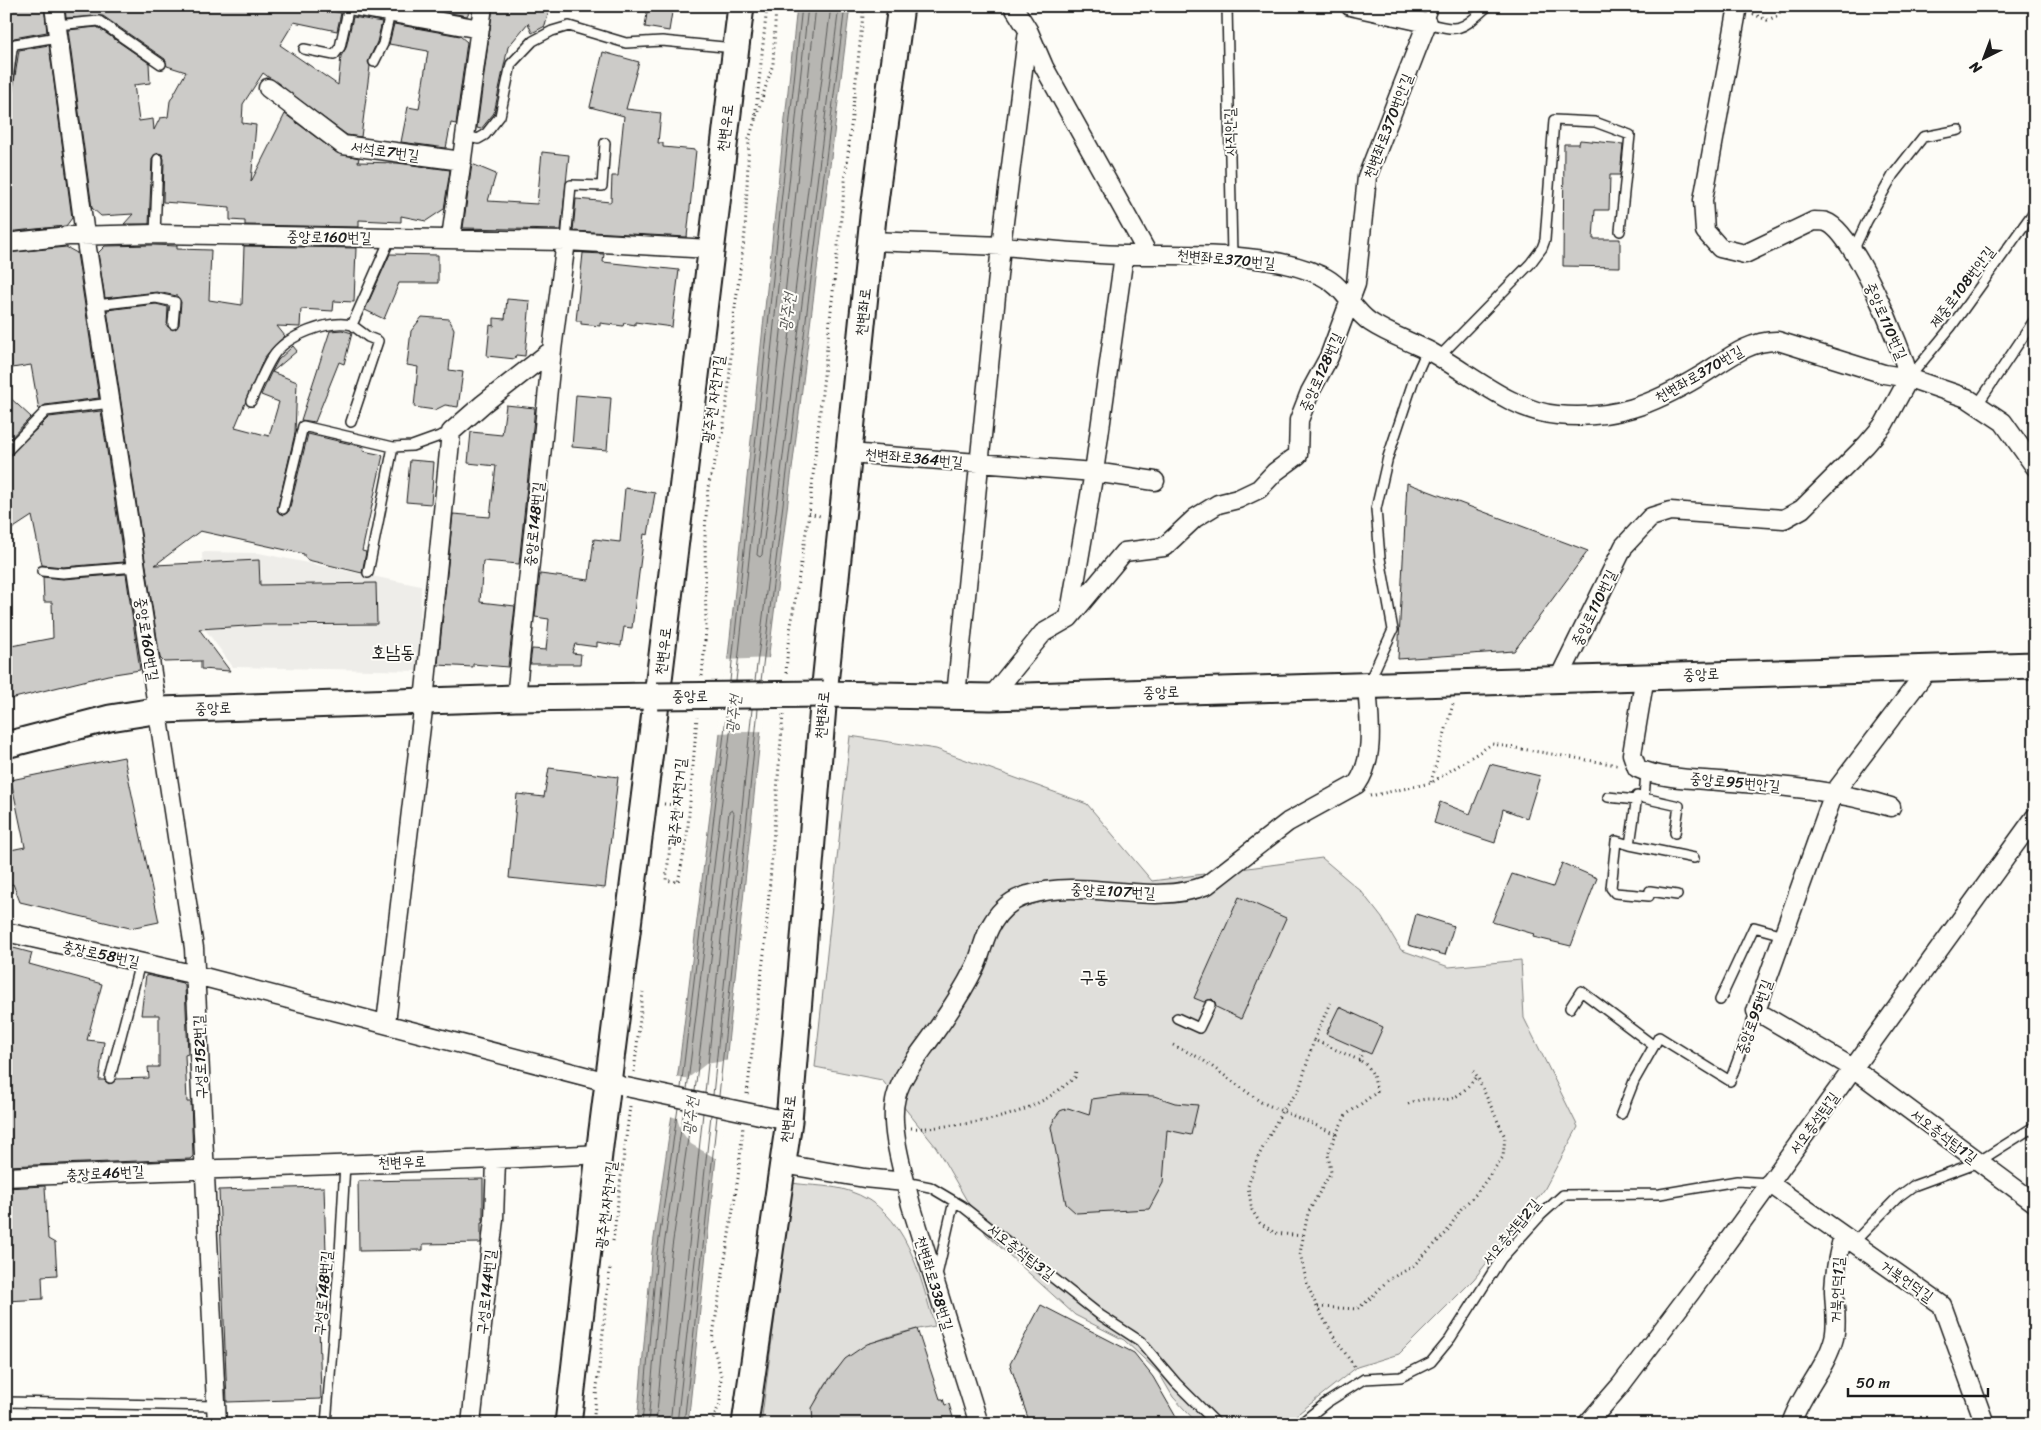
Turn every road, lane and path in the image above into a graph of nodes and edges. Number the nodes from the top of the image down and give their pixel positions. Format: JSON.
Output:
{"nodes":[{"id":1,"x":54,"y":6,"type":"edge"},
{"id":2,"x":349,"y":6,"type":"edge"},
{"id":3,"x":354,"y":6,"type":"edge"},
{"id":4,"x":483,"y":6,"type":"edge"},
{"id":5,"x":740,"y":6,"type":"edge"},
{"id":6,"x":776,"y":6,"type":"edge"},
{"id":7,"x":901,"y":6,"type":"edge"},
{"id":8,"x":1013,"y":6,"type":"edge"},
{"id":9,"x":1228,"y":6,"type":"edge"},
{"id":10,"x":1350,"y":6,"type":"edge"},
{"id":11,"x":1433,"y":6,"type":"edge"},
{"id":12,"x":1488,"y":6,"type":"edge"},
{"id":13,"x":1782,"y":6,"type":"edge"},
{"id":14,"x":766,"y":7,"type":"edge"},
{"id":15,"x":1742,"y":8,"type":"edge"},
{"id":16,"x":390,"y":13,"type":"junction"},
{"id":17,"x":1427,"y":23,"type":"junction"},
{"id":18,"x":480,"y":28,"type":"junction"},
{"id":19,"x":1028,"y":30,"type":"junction"},
{"id":20,"x":57,"y":31,"type":"junction"},
{"id":21,"x":735,"y":48,"type":"junction"},
{"id":22,"x":304,"y":49,"type":"dead end"},
{"id":23,"x":374,"y":62,"type":"dead end"},
{"id":24,"x":161,"y":64,"type":"dead end"},
{"id":25,"x":268,"y":88,"type":"dead end"},
{"id":26,"x":6,"y":95,"type":"edge"},
{"id":27,"x":754,"y":125,"type":"junction"},
{"id":28,"x":1959,"y":130,"type":"dead end"},
{"id":29,"x":465,"y":136,"type":"junction"},
{"id":30,"x":605,"y":143,"type":"dead end"},
{"id":31,"x":158,"y":160,"type":"dead end"},
{"id":32,"x":462,"y":161,"type":"junction"},
{"id":33,"x":2035,"y":210,"type":"edge"},
{"id":34,"x":1620,"y":231,"type":"dead end"},
{"id":35,"x":155,"y":234,"type":"junction"},
{"id":36,"x":85,"y":235,"type":"junction"},
{"id":37,"x":390,"y":238,"type":"junction"},
{"id":38,"x":451,"y":238,"type":"junction"},
{"id":39,"x":566,"y":241,"type":"junction"},
{"id":40,"x":870,"y":241,"type":"junction"},
{"id":41,"x":6,"y":243,"type":"edge"},
{"id":42,"x":1002,"y":246,"type":"junction"},
{"id":43,"x":710,"y":249,"type":"junction"},
{"id":44,"x":1853,"y":251,"type":"junction"},
{"id":45,"x":1148,"y":254,"type":"junction"},
{"id":46,"x":1124,"y":255,"type":"junction"},
{"id":47,"x":1232,"y":257,"type":"junction"},
{"id":48,"x":1351,"y":300,"type":"junction"},
{"id":49,"x":96,"y":305,"type":"junction"},
{"id":50,"x":2035,"y":319,"type":"edge"},
{"id":51,"x":173,"y":324,"type":"dead end"},
{"id":52,"x":352,"y":325,"type":"junction"},
{"id":53,"x":552,"y":350,"type":"junction"},
{"id":54,"x":1433,"y":354,"type":"junction"},
{"id":55,"x":1909,"y":378,"type":"junction"},
{"id":56,"x":251,"y":401,"type":"dead end"},
{"id":57,"x":111,"y":403,"type":"junction"},
{"id":58,"x":1978,"y":404,"type":"junction"},
{"id":59,"x":351,"y":422,"type":"dead end"},
{"id":60,"x":451,"y":432,"type":"junction"},
{"id":61,"x":394,"y":447,"type":"junction"},
{"id":62,"x":6,"y":452,"type":"edge"},
{"id":63,"x":849,"y":453,"type":"junction"},
{"id":64,"x":980,"y":464,"type":"junction"},
{"id":65,"x":2035,"y":467,"type":"edge"},
{"id":66,"x":1094,"y":472,"type":"junction"},
{"id":67,"x":1155,"y":481,"type":"dead end"},
{"id":68,"x":283,"y":509,"type":"dead end"},
{"id":69,"x":809,"y":513,"type":"dead end"},
{"id":70,"x":820,"y":514,"type":"dead end"},
{"id":71,"x":136,"y":567,"type":"junction"},
{"id":72,"x":42,"y":571,"type":"dead end"},
{"id":73,"x":368,"y":573,"type":"dead end"},
{"id":74,"x":1069,"y":618,"type":"junction"},
{"id":75,"x":2035,"y":664,"type":"edge"},
{"id":76,"x":1929,"y":668,"type":"junction"},
{"id":77,"x":1645,"y":676,"type":"junction"},
{"id":78,"x":1559,"y":678,"type":"junction"},
{"id":79,"x":1453,"y":682,"type":"junction"},
{"id":80,"x":701,"y":685,"type":"dead end"},
{"id":81,"x":1367,"y":686,"type":"junction"},
{"id":82,"x":824,"y":694,"type":"junction"},
{"id":83,"x":657,"y":696,"type":"junction"},
{"id":84,"x":956,"y":696,"type":"junction"},
{"id":85,"x":991,"y":697,"type":"junction"},
{"id":86,"x":516,"y":698,"type":"junction"},
{"id":87,"x":424,"y":701,"type":"junction"},
{"id":88,"x":158,"y":710,"type":"junction"},
{"id":89,"x":698,"y":712,"type":"dead end"},
{"id":90,"x":6,"y":745,"type":"edge"},
{"id":91,"x":1641,"y":770,"type":"junction"},
{"id":92,"x":1431,"y":783,"type":"junction"},
{"id":93,"x":1349,"y":790,"type":"junction"},
{"id":94,"x":1834,"y":793,"type":"junction"},
{"id":95,"x":1608,"y":797,"type":"dead end"},
{"id":96,"x":1640,"y":799,"type":"junction"},
{"id":97,"x":1891,"y":807,"type":"dead end"},
{"id":98,"x":663,"y":813,"type":"dead end"},
{"id":99,"x":2035,"y":817,"type":"edge"},
{"id":100,"x":1675,"y":833,"type":"dead end"},
{"id":101,"x":1630,"y":845,"type":"junction"},
{"id":102,"x":1694,"y":858,"type":"dead end"},
{"id":103,"x":1677,"y":895,"type":"dead end"},
{"id":104,"x":6,"y":932,"type":"edge"},
{"id":105,"x":1783,"y":935,"type":"junction"},
{"id":106,"x":140,"y":963,"type":"junction"},
{"id":107,"x":196,"y":975,"type":"junction"},
{"id":108,"x":644,"y":989,"type":"dead end"},
{"id":109,"x":1720,"y":1000,"type":"dead end"},
{"id":110,"x":1330,"y":1003,"type":"dead end"},
{"id":111,"x":1210,"y":1005,"type":"dead end"},
{"id":112,"x":1570,"y":1008,"type":"dead end"},
{"id":113,"x":1756,"y":1011,"type":"junction"},
{"id":114,"x":1177,"y":1018,"type":"dead end"},
{"id":115,"x":386,"y":1024,"type":"junction"},
{"id":116,"x":1314,"y":1040,"type":"junction"},
{"id":117,"x":1173,"y":1045,"type":"dead end"},
{"id":118,"x":1654,"y":1046,"type":"junction"},
{"id":119,"x":1363,"y":1051,"type":"dead end"},
{"id":120,"x":1359,"y":1060,"type":"junction"},
{"id":121,"x":1853,"y":1068,"type":"junction"},
{"id":122,"x":1471,"y":1069,"type":"dead end"},
{"id":123,"x":1076,"y":1070,"type":"dead end"},
{"id":124,"x":1477,"y":1076,"type":"junction"},
{"id":125,"x":110,"y":1078,"type":"dead end"},
{"id":126,"x":625,"y":1086,"type":"junction"},
{"id":127,"x":1408,"y":1104,"type":"dead end"},
{"id":128,"x":1282,"y":1111,"type":"junction"},
{"id":129,"x":1621,"y":1114,"type":"dead end"},
{"id":130,"x":789,"y":1121,"type":"junction"},
{"id":131,"x":2035,"y":1126,"type":"edge"},
{"id":132,"x":896,"y":1133,"type":"junction"},
{"id":133,"x":1336,"y":1134,"type":"junction"},
{"id":134,"x":599,"y":1154,"type":"junction"},
{"id":135,"x":496,"y":1160,"type":"junction"},
{"id":136,"x":1978,"y":1162,"type":"junction"},
{"id":137,"x":345,"y":1164,"type":"junction"},
{"id":138,"x":783,"y":1164,"type":"junction"},
{"id":139,"x":204,"y":1168,"type":"junction"},
{"id":140,"x":6,"y":1177,"type":"edge"},
{"id":141,"x":905,"y":1182,"type":"junction"},
{"id":142,"x":1769,"y":1183,"type":"junction"},
{"id":143,"x":954,"y":1201,"type":"junction"},
{"id":144,"x":2035,"y":1204,"type":"edge"},
{"id":145,"x":1302,"y":1236,"type":"junction"},
{"id":146,"x":1848,"y":1240,"type":"junction"},
{"id":147,"x":612,"y":1246,"type":"dead end"},
{"id":148,"x":610,"y":1264,"type":"dead end"},
{"id":149,"x":935,"y":1286,"type":"junction"},
{"id":150,"x":1317,"y":1307,"type":"junction"},
{"id":151,"x":1364,"y":1379,"type":"junction"},
{"id":152,"x":6,"y":1402,"type":"edge"},
{"id":153,"x":216,"y":1406,"type":"junction"},
{"id":154,"x":217,"y":1424,"type":"edge"},
{"id":155,"x":326,"y":1424,"type":"edge"},
{"id":156,"x":471,"y":1424,"type":"edge"},
{"id":157,"x":568,"y":1424,"type":"edge"},
{"id":158,"x":593,"y":1424,"type":"edge"},
{"id":159,"x":745,"y":1424,"type":"edge"},
{"id":160,"x":978,"y":1424,"type":"edge"},
{"id":161,"x":1217,"y":1424,"type":"edge"},
{"id":162,"x":1300,"y":1424,"type":"edge"},
{"id":163,"x":1587,"y":1424,"type":"edge"},
{"id":164,"x":1791,"y":1424,"type":"edge"},
{"id":165,"x":1985,"y":1424,"type":"edge"}],
"edges":[{"from":1,"to":20,"type":"street","name":"중앙로160번길"},
{"from":2,"to":22,"type":"lane"},
{"from":3,"to":16,"type":"street"},
{"from":4,"to":18,"type":"street"},
{"from":5,"to":21,"type":"street","name":"천변우로"},
{"from":6,"to":27,"type":"path","name":"광주천 자전거길"},
{"from":7,"to":40,"type":"street","name":"천변좌로"},
{"from":8,"to":19,"type":"street"},
{"from":9,"to":47,"type":"lane","name":"사직안길"},
{"from":10,"to":17,"type":"street"},
{"from":11,"to":17,"type":"lane"},
{"from":12,"to":17,"type":"lane"},
{"from":13,"to":15,"type":"path"},
{"from":14,"to":27,"type":"path","name":"광주천 자전거길"},
{"from":15,"to":44,"type":"street","name":"중앙로110번길"},
{"from":16,"to":18,"type":"street"},
{"from":16,"to":23,"type":"lane"},
{"from":17,"to":48,"type":"street","name":"천변좌로370번안길"},
{"from":18,"to":29,"type":"street"},
{"from":19,"to":42,"type":"street"},
{"from":19,"to":45,"type":"street"},
{"from":20,"to":24,"type":"lane"},
{"from":20,"to":26,"type":"lane"},
{"from":20,"to":36,"type":"street","name":"중앙로160번길"},
{"from":21,"to":29,"type":"lane"},
{"from":21,"to":43,"type":"street","name":"천변우로"},
{"from":25,"to":32,"type":"street","name":"서석로7번길"},
{"from":27,"to":80,"type":"path","name":"광주천 자전거길"},
{"from":28,"to":44,"type":"lane"},
{"from":29,"to":32,"type":"street"},
{"from":30,"to":39,"type":"lane"},
{"from":31,"to":35,"type":"lane"},
{"from":32,"to":38,"type":"street"},
{"from":33,"to":55,"type":"lane","name":"제중로108번안길"},
{"from":34,"to":54,"type":"lane"},
{"from":35,"to":36,"type":"street","name":"중앙로160번길"},
{"from":35,"to":37,"type":"street","name":"중앙로160번길"},
{"from":36,"to":41,"type":"street","name":"중앙로160번길"},
{"from":36,"to":49,"type":"street","name":"중앙로160번길"},
{"from":37,"to":38,"type":"street"},
{"from":37,"to":52,"type":"lane","name":"중앙로160번길"},
{"from":38,"to":39,"type":"street"},
{"from":39,"to":43,"type":"street"},
{"from":39,"to":53,"type":"street","name":"중앙로148번길"},
{"from":40,"to":42,"type":"street","name":"천변좌로370번길"},
{"from":40,"to":63,"type":"street","name":"천변좌로"},
{"from":42,"to":46,"type":"street","name":"천변좌로370번길"},
{"from":42,"to":64,"type":"street","name":"천변좌로364번길"},
{"from":43,"to":83,"type":"street","name":"천변우로"},
{"from":44,"to":55,"type":"street","name":"중앙로110번길"},
{"from":45,"to":46,"type":"street","name":"천변좌로370번길"},
{"from":45,"to":47,"type":"street","name":"천변좌로370번길"},
{"from":46,"to":66,"type":"street"},
{"from":47,"to":48,"type":"street","name":"천변좌로370번길"},
{"from":48,"to":54,"type":"street","name":"천변좌로370번길"},
{"from":48,"to":74,"type":"street","name":"중앙로128번길"},
{"from":49,"to":51,"type":"lane"},
{"from":49,"to":57,"type":"street","name":"중앙로160번길"},
{"from":50,"to":58,"type":"lane"},
{"from":52,"to":56,"type":"lane"},
{"from":52,"to":59,"type":"lane"},
{"from":53,"to":60,"type":"street"},
{"from":53,"to":86,"type":"street","name":"중앙로148번길"},
{"from":54,"to":55,"type":"street","name":"천변좌로370번길"},
{"from":54,"to":81,"type":"lane"},
{"from":55,"to":58,"type":"street","name":"천변좌로370번길"},
{"from":55,"to":78,"type":"street","name":"중앙로110번길"},
{"from":57,"to":62,"type":"lane"},
{"from":57,"to":71,"type":"street","name":"중앙로160번길"},
{"from":58,"to":65,"type":"street","name":"천변좌로370번길"},
{"from":60,"to":61,"type":"lane"},
{"from":60,"to":87,"type":"street"},
{"from":61,"to":68,"type":"lane"},
{"from":61,"to":73,"type":"lane"},
{"from":63,"to":64,"type":"street","name":"천변좌로364번길"},
{"from":63,"to":82,"type":"street","name":"천변좌로"},
{"from":64,"to":66,"type":"street","name":"천변좌로364번길"},
{"from":64,"to":84,"type":"street","name":"천변좌로364번길"},
{"from":66,"to":67,"type":"street","name":"천변좌로364번길"},
{"from":66,"to":74,"type":"street"},
{"from":69,"to":70,"type":"path"},
{"from":71,"to":72,"type":"lane"},
{"from":71,"to":88,"type":"street","name":"중앙로160번길"},
{"from":74,"to":85,"type":"street","name":"중앙로128번길"},
{"from":75,"to":76,"type":"street","name":"중앙로"},
{"from":76,"to":77,"type":"street","name":"중앙로"},
{"from":76,"to":94,"type":"street","name":"중앙로95번길"},
{"from":77,"to":78,"type":"street","name":"중앙로"},
{"from":77,"to":91,"type":"street"},
{"from":78,"to":79,"type":"street","name":"중앙로"},
{"from":79,"to":81,"type":"street","name":"중앙로"},
{"from":79,"to":92,"type":"path"},
{"from":81,"to":85,"type":"street","name":"중앙로"},
{"from":81,"to":93,"type":"street","name":"중앙로107번길"},
{"from":82,"to":83,"type":"street","name":"중앙로","bridge":true},
{"from":82,"to":84,"type":"street","name":"중앙로"},
{"from":82,"to":130,"type":"street","name":"천변좌로"},
{"from":83,"to":86,"type":"street","name":"중앙로"},
{"from":83,"to":126,"type":"street","name":"천변우로"},
{"from":84,"to":85,"type":"street","name":"중앙로"},
{"from":86,"to":87,"type":"street","name":"중앙로"},
{"from":87,"to":88,"type":"street","name":"중앙로"},
{"from":87,"to":115,"type":"street"},
{"from":88,"to":90,"type":"street","name":"중앙로"},
{"from":88,"to":107,"type":"street","name":"구성로152번길"},
{"from":89,"to":98,"type":"path","name":"광주천 자전거길"},
{"from":91,"to":92,"type":"path"},
{"from":91,"to":94,"type":"street","name":"중앙로95번안길"},
{"from":91,"to":96,"type":"lane"},
{"from":92,"to":93,"type":"path"},
{"from":93,"to":132,"type":"street","name":"중앙로107번길"},
{"from":94,"to":97,"type":"street"},
{"from":94,"to":105,"type":"street","name":"중앙로95번길"},
{"from":95,"to":96,"type":"lane"},
{"from":96,"to":100,"type":"lane"},
{"from":96,"to":101,"type":"lane"},
{"from":99,"to":121,"type":"street","name":"서오층석탑길"},
{"from":101,"to":102,"type":"lane"},
{"from":101,"to":103,"type":"lane"},
{"from":104,"to":106,"type":"street","name":"충장로58번길"},
{"from":105,"to":109,"type":"lane"},
{"from":105,"to":113,"type":"street","name":"중앙로95번길"},
{"from":106,"to":107,"type":"street","name":"충장로58번길"},
{"from":106,"to":125,"type":"lane"},
{"from":107,"to":115,"type":"street"},
{"from":107,"to":139,"type":"street","name":"구성로152번길"},
{"from":108,"to":126,"type":"path","name":"광주천 자전거길"},
{"from":110,"to":116,"type":"path"},
{"from":111,"to":114,"type":"lane"},
{"from":112,"to":118,"type":"lane"},
{"from":113,"to":118,"type":"lane","name":"중앙로95번길"},
{"from":113,"to":121,"type":"street","name":"서오층석탑1길"},
{"from":115,"to":126,"type":"street"},
{"from":116,"to":120,"type":"path"},
{"from":116,"to":128,"type":"path"},
{"from":117,"to":128,"type":"path"},
{"from":118,"to":129,"type":"lane"},
{"from":119,"to":120,"type":"path"},
{"from":120,"to":133,"type":"path"},
{"from":121,"to":136,"type":"street","name":"서오층석탑1길"},
{"from":121,"to":142,"type":"street","name":"서오층석탑길"},
{"from":122,"to":124,"type":"path"},
{"from":123,"to":132,"type":"path"},
{"from":124,"to":127,"type":"path"},
{"from":124,"to":150,"type":"path"},
{"from":126,"to":130,"type":"street","bridge":true},
{"from":126,"to":134,"type":"street","name":"천변우로"},
{"from":126,"to":147,"type":"path","name":"광주천 자전거길"},
{"from":128,"to":133,"type":"path"},
{"from":128,"to":145,"type":"path"},
{"from":130,"to":138,"type":"street","name":"천변좌로"},
{"from":131,"to":136,"type":"lane"},
{"from":132,"to":141,"type":"street","name":"천변좌로338번길"},
{"from":133,"to":145,"type":"path"},
{"from":134,"to":135,"type":"street","name":"천변우로"},
{"from":134,"to":157,"type":"street","name":"천변우로"},
{"from":135,"to":137,"type":"street","name":"천변우로"},
{"from":135,"to":156,"type":"street","name":"구성로144번길"},
{"from":136,"to":144,"type":"street","name":"서오층석탑1길"},
{"from":136,"to":146,"type":"lane"},
{"from":137,"to":139,"type":"street","name":"천변우로"},
{"from":137,"to":155,"type":"lane","name":"구성로148번길"},
{"from":138,"to":141,"type":"street","name":"서오층석탑3길"},
{"from":138,"to":159,"type":"street","name":"천변좌로"},
{"from":139,"to":140,"type":"street","name":"충장로46번길"},
{"from":139,"to":153,"type":"street","name":"구성로152번길"},
{"from":141,"to":143,"type":"lane","name":"서오층석탑3길"},
{"from":141,"to":149,"type":"street","name":"천변좌로338번길"},
{"from":142,"to":146,"type":"street","name":"거북언덕길"},
{"from":142,"to":151,"type":"lane","name":"서오층석탑2길"},
{"from":142,"to":163,"type":"street","name":"서오층석탑길"},
{"from":143,"to":149,"type":"lane"},
{"from":143,"to":161,"type":"lane","name":"서오층석탑3길"},
{"from":145,"to":150,"type":"path"},
{"from":146,"to":164,"type":"street","name":"거북언덕1길"},
{"from":146,"to":165,"type":"street","name":"거북언덕길"},
{"from":148,"to":158,"type":"path","name":"광주천 자전거길"},
{"from":149,"to":160,"type":"street","name":"천변좌로338번길"},
{"from":150,"to":151,"type":"path"},
{"from":151,"to":162,"type":"lane","name":"서오층석탑2길"},
{"from":152,"to":153,"type":"lane"},
{"from":153,"to":154,"type":"street","name":"구성로152번길"}]}
